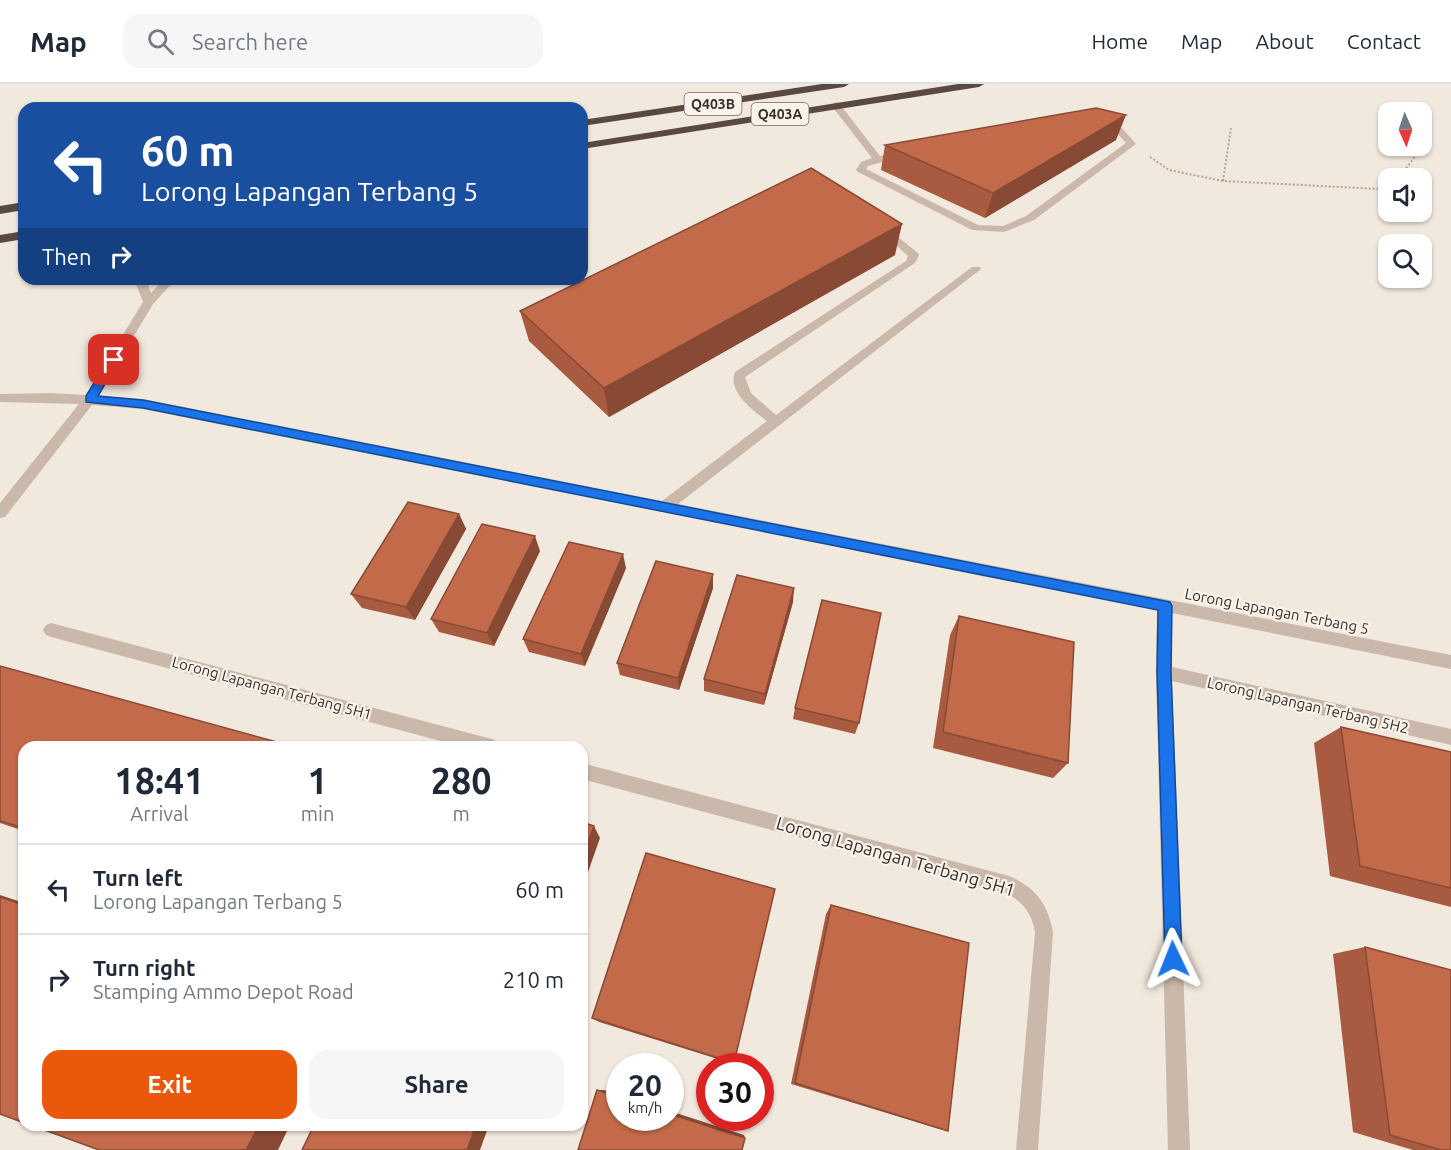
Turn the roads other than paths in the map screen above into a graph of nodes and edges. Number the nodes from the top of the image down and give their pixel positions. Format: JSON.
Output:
{"nodes":[{"id":1,"x":844,"y":84,"type":"edge"},
{"id":2,"x":979,"y":84,"type":"edge"},
{"id":3,"x":836,"y":105,"type":"junction"},
{"id":4,"x":588,"y":122,"type":"edge"},
{"id":5,"x":1086,"y":124,"type":"edge"},
{"id":6,"x":588,"y":145,"type":"edge"},
{"id":7,"x":913,"y":153,"type":"edge"},
{"id":8,"x":879,"y":159,"type":"junction"},
{"id":9,"x":18,"y":208,"type":"edge"},
{"id":10,"x":0,"y":210,"type":"edge"},
{"id":11,"x":870,"y":218,"type":"edge"},
{"id":12,"x":18,"y":236,"type":"edge"},
{"id":13,"x":0,"y":239,"type":"edge"},
{"id":14,"x":976,"y":269,"type":"dead end"},
{"id":15,"x":142,"y":285,"type":"edge"},
{"id":16,"x":165,"y":285,"type":"edge"},
{"id":17,"x":149,"y":302,"type":"junction"},
{"id":18,"x":0,"y":398,"type":"edge"},
{"id":19,"x":90,"y":399,"type":"junction"},
{"id":20,"x":777,"y":422,"type":"junction"},
{"id":21,"x":664,"y":507,"type":"junction"},
{"id":22,"x":0,"y":513,"type":"edge"},
{"id":23,"x":1165,"y":606,"type":"junction"},
{"id":24,"x":51,"y":630,"type":"dead end"},
{"id":25,"x":1451,"y":662,"type":"edge"},
{"id":26,"x":1164,"y":672,"type":"junction"},
{"id":27,"x":1451,"y":737,"type":"edge"},
{"id":28,"x":469,"y":741,"type":"edge"},
{"id":29,"x":588,"y":773,"type":"edge"},
{"id":30,"x":1027,"y":1150,"type":"edge"},
{"id":31,"x":1179,"y":1150,"type":"edge"}],
"edges":[{"from":1,"to":4,"type":"highway","number":"Q403B"},
{"from":2,"to":3,"type":"highway","number":"Q403A"},
{"from":3,"to":6,"type":"highway","number":"Q403A"},
{"from":3,"to":8,"type":"street"},
{"from":5,"to":8,"type":"street"},
{"from":7,"to":8,"type":"street"},
{"from":9,"to":10,"type":"highway"},
{"from":11,"to":20,"type":"street"},
{"from":12,"to":13,"type":"highway"},
{"from":14,"to":20,"type":"street"},
{"from":15,"to":17,"type":"street"},
{"from":16,"to":17,"type":"street"},
{"from":17,"to":19,"type":"street"},
{"from":18,"to":19,"type":"street","name":"Lorong Lapangan Terbang 5"},
{"from":19,"to":21,"type":"street","name":"Lorong Lapangan Terbang 5"},
{"from":19,"to":22,"type":"street"},
{"from":20,"to":21,"type":"street"},
{"from":21,"to":23,"type":"street","name":"Lorong Lapangan Terbang 5"},
{"from":23,"to":25,"type":"street","name":"Lorong Lapangan Terbang 5"},
{"from":23,"to":26,"type":"street"},
{"from":24,"to":28,"type":"street","name":"Lorong Lapangan Terbang 5H1"},
{"from":26,"to":27,"type":"street","name":"Lorong Lapangan Terbang 5H2"},
{"from":26,"to":31,"type":"street"},
{"from":29,"to":30,"type":"street","name":"Lorong Lapangan Terbang 5H1"}]}
